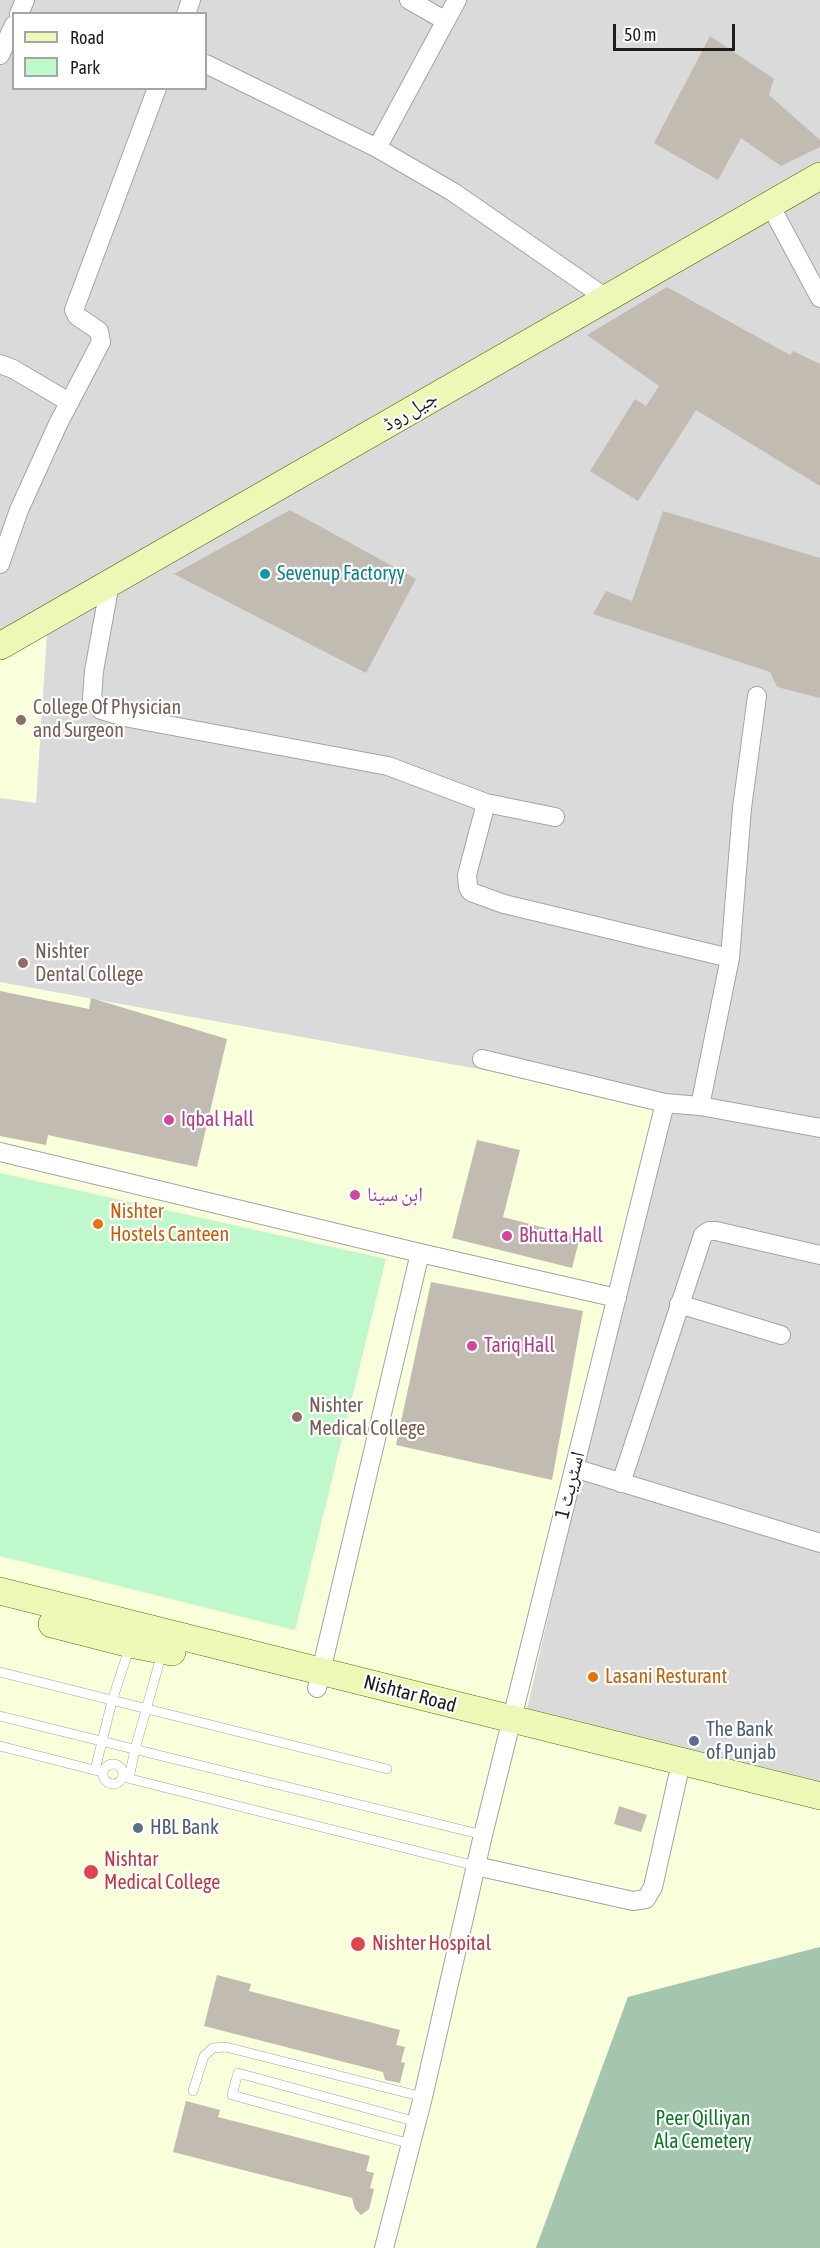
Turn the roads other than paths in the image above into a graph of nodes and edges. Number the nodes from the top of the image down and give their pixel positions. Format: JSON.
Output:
{"nodes":[{"id":1,"x":410,"y":0,"type":"edge"},
{"id":2,"x":457,"y":0,"type":"edge"},
{"id":3,"x":446,"y":21,"type":"junction"},
{"id":4,"x":12,"y":29,"type":"edge"},
{"id":5,"x":0,"y":55,"type":"edge"},
{"id":6,"x":207,"y":64,"type":"edge"},
{"id":7,"x":156,"y":90,"type":"edge"},
{"id":8,"x":377,"y":148,"type":"junction"},
{"id":9,"x":820,"y":176,"type":"edge"},
{"id":10,"x":770,"y":205,"type":"junction"},
{"id":11,"x":606,"y":298,"type":"junction"},
{"id":12,"x":820,"y":298,"type":"edge"},
{"id":13,"x":0,"y":364,"type":"edge"},
{"id":14,"x":69,"y":402,"type":"junction"},
{"id":15,"x":0,"y":564,"type":"edge"},
{"id":16,"x":110,"y":583,"type":"junction"},
{"id":17,"x":0,"y":646,"type":"edge"},
{"id":18,"x":757,"y":696,"type":"dead end"},
{"id":19,"x":486,"y":803,"type":"junction"},
{"id":20,"x":555,"y":817,"type":"dead end"},
{"id":21,"x":730,"y":958,"type":"junction"},
{"id":22,"x":482,"y":1059,"type":"dead end"},
{"id":23,"x":665,"y":1103,"type":"junction"},
{"id":24,"x":700,"y":1106,"type":"junction"},
{"id":25,"x":820,"y":1128,"type":"edge"},
{"id":26,"x":0,"y":1152,"type":"edge"},
{"id":27,"x":420,"y":1253,"type":"junction"},
{"id":28,"x":820,"y":1255,"type":"edge"},
{"id":29,"x":617,"y":1298,"type":"junction"},
{"id":30,"x":679,"y":1304,"type":"junction"},
{"id":31,"x":782,"y":1335,"type":"dead end"},
{"id":32,"x":574,"y":1468,"type":"junction"},
{"id":33,"x":621,"y":1483,"type":"junction"},
{"id":34,"x":820,"y":1543,"type":"edge"},
{"id":35,"x":0,"y":1591,"type":"edge"},
{"id":36,"x":0,"y":1610,"type":"edge"},
{"id":37,"x":131,"y":1634,"type":"junction"},
{"id":38,"x":163,"y":1650,"type":"junction"},
{"id":39,"x":0,"y":1672,"type":"edge"},
{"id":40,"x":319,"y":1679,"type":"junction"},
{"id":41,"x":112,"y":1701,"type":"junction"},
{"id":42,"x":146,"y":1709,"type":"junction"},
{"id":43,"x":0,"y":1716,"type":"edge"},
{"id":44,"x":511,"y":1728,"type":"junction"},
{"id":45,"x":102,"y":1742,"type":"junction"},
{"id":46,"x":0,"y":1746,"type":"edge"},
{"id":47,"x":135,"y":1749,"type":"junction"},
{"id":48,"x":387,"y":1768,"type":"dead end"},
{"id":49,"x":99,"y":1771,"type":"junction"},
{"id":50,"x":678,"y":1776,"type":"junction"},
{"id":51,"x":126,"y":1778,"type":"junction"},
{"id":52,"x":820,"y":1796,"type":"edge"},
{"id":53,"x":820,"y":1812,"type":"edge"},
{"id":54,"x":483,"y":1835,"type":"junction"},
{"id":55,"x":476,"y":1866,"type":"junction"},
{"id":56,"x":193,"y":2091,"type":"dead end"},
{"id":57,"x":423,"y":2097,"type":"junction"},
{"id":58,"x":417,"y":2122,"type":"junction"},
{"id":59,"x":411,"y":2144,"type":"junction"},
{"id":60,"x":384,"y":2248,"type":"edge"}],
"edges":[{"from":1,"to":3,"type":"street"},
{"from":2,"to":3,"type":"street"},
{"from":3,"to":8,"type":"street"},
{"from":4,"to":5,"type":"street"},
{"from":6,"to":8,"type":"street"},
{"from":7,"to":14,"type":"street"},
{"from":8,"to":11,"type":"street"},
{"from":9,"to":10,"type":"main road","name":"جیل روڈ"},
{"from":10,"to":11,"type":"main road","name":"جیل روڈ"},
{"from":10,"to":12,"type":"street"},
{"from":11,"to":16,"type":"main road","name":"جیل روڈ"},
{"from":13,"to":14,"type":"street"},
{"from":14,"to":15,"type":"street"},
{"from":16,"to":17,"type":"main road","name":"جیل روڈ"},
{"from":16,"to":19,"type":"street"},
{"from":18,"to":21,"type":"street"},
{"from":19,"to":20,"type":"street"},
{"from":19,"to":21,"type":"street"},
{"from":21,"to":24,"type":"street"},
{"from":22,"to":23,"type":"street"},
{"from":23,"to":24,"type":"street"},
{"from":23,"to":29,"type":"street","name":"اسٹریٹ 1"},
{"from":24,"to":25,"type":"street"},
{"from":26,"to":27,"type":"street"},
{"from":27,"to":29,"type":"street"},
{"from":27,"to":40,"type":"street"},
{"from":28,"to":30,"type":"street"},
{"from":29,"to":32,"type":"street","name":"اسٹریٹ 1"},
{"from":30,"to":31,"type":"street"},
{"from":30,"to":33,"type":"street"},
{"from":32,"to":33,"type":"street"},
{"from":32,"to":44,"type":"street","name":"اسٹریٹ 1"},
{"from":33,"to":34,"type":"street"},
{"from":35,"to":37,"type":"main road","name":"Nishtar Road"},
{"from":36,"to":37,"type":"main road","name":"Nishtar Road"},
{"from":37,"to":38,"type":"main road","name":"Nishtar Road"},
{"from":37,"to":40,"type":"main road","name":"Nishtar Road"},
{"from":37,"to":41,"type":"lane"},
{"from":38,"to":40,"type":"main road","name":"Nishtar Road"},
{"from":38,"to":42,"type":"lane"},
{"from":39,"to":41,"type":"lane"},
{"from":40,"to":44,"type":"main road","name":"Nishtar Road"},
{"from":41,"to":42,"type":"lane"},
{"from":41,"to":45,"type":"lane"},
{"from":42,"to":47,"type":"lane"},
{"from":42,"to":48,"type":"lane"},
{"from":43,"to":45,"type":"lane"},
{"from":44,"to":50,"type":"main road","name":"Nishtar Road"},
{"from":44,"to":52,"type":"main road","name":"Nishtar Road"},
{"from":44,"to":54,"type":"street","name":"اسٹریٹ 1"},
{"from":45,"to":47,"type":"lane"},
{"from":45,"to":49,"type":"lane"},
{"from":46,"to":49,"type":"lane"},
{"from":47,"to":51,"type":"lane"},
{"from":47,"to":54,"type":"lane"},
{"from":49,"to":51,"type":"lane"},
{"from":50,"to":53,"type":"main road","name":"Nishtar Road"},
{"from":50,"to":55,"type":"street"},
{"from":51,"to":55,"type":"lane"},
{"from":54,"to":55,"type":"street","name":"اسٹریٹ 1"},
{"from":55,"to":57,"type":"street","name":"اسٹریٹ 1"},
{"from":56,"to":57,"type":"lane"},
{"from":57,"to":58,"type":"street","name":"اسٹریٹ 1"},
{"from":58,"to":59,"type":"street","name":"اسٹریٹ 1"},
{"from":58,"to":59,"type":"lane"},
{"from":59,"to":60,"type":"street","name":"اسٹریٹ 1"}]}
